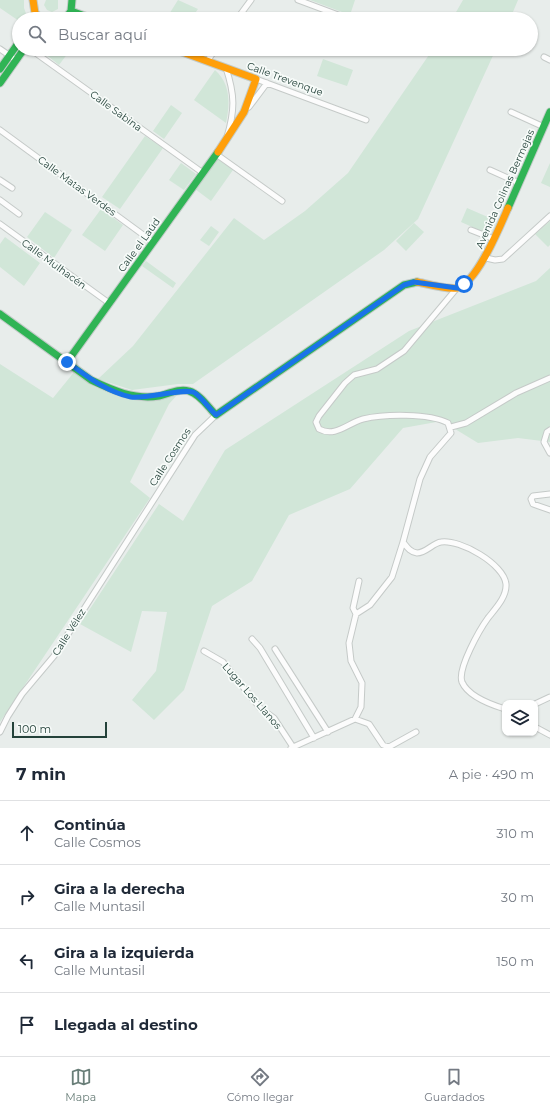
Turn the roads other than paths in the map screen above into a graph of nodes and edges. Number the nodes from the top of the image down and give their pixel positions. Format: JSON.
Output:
{"nodes":[{"id":1,"x":33,"y":0,"type":"edge"},
{"id":2,"x":72,"y":0,"type":"edge"},
{"id":3,"x":251,"y":0,"type":"edge"},
{"id":4,"x":298,"y":0,"type":"edge"},
{"id":5,"x":71,"y":11,"type":"edge"},
{"id":6,"x":35,"y":12,"type":"edge"},
{"id":7,"x":242,"y":12,"type":"edge"},
{"id":8,"x":330,"y":12,"type":"edge"},
{"id":9,"x":0,"y":49,"type":"edge"},
{"id":10,"x":15,"y":56,"type":"edge"},
{"id":11,"x":40,"y":56,"type":"edge"},
{"id":12,"x":193,"y":56,"type":"edge"},
{"id":13,"x":211,"y":56,"type":"edge"},
{"id":14,"x":13,"y":58,"type":"junction"},
{"id":15,"x":544,"y":58,"type":"dead end"},
{"id":16,"x":550,"y":60,"type":"edge"},
{"id":17,"x":207,"y":61,"type":"junction"},
{"id":18,"x":226,"y":68,"type":"junction"},
{"id":19,"x":0,"y":69,"type":"edge"},
{"id":20,"x":256,"y":79,"type":"junction"},
{"id":21,"x":0,"y":83,"type":"edge"},
{"id":22,"x":267,"y":83,"type":"junction"},
{"id":23,"x":246,"y":111,"type":"junction"},
{"id":24,"x":511,"y":112,"type":"dead end"},
{"id":25,"x":550,"y":112,"type":"edge"},
{"id":26,"x":366,"y":120,"type":"dead end"},
{"id":27,"x":544,"y":126,"type":"junction"},
{"id":28,"x":0,"y":130,"type":"edge"},
{"id":29,"x":226,"y":140,"type":"junction"},
{"id":30,"x":216,"y":154,"type":"junction"},
{"id":31,"x":490,"y":170,"type":"dead end"},
{"id":32,"x":203,"y":173,"type":"junction"},
{"id":33,"x":0,"y":180,"type":"edge"},
{"id":34,"x":519,"y":183,"type":"junction"},
{"id":35,"x":12,"y":188,"type":"dead end"},
{"id":36,"x":0,"y":200,"type":"edge"},
{"id":37,"x":282,"y":201,"type":"dead end"},
{"id":38,"x":19,"y":214,"type":"dead end"},
{"id":39,"x":550,"y":216,"type":"edge"},
{"id":40,"x":0,"y":224,"type":"edge"},
{"id":41,"x":471,"y":230,"type":"dead end"},
{"id":42,"x":494,"y":239,"type":"junction"},
{"id":43,"x":153,"y":242,"type":"junction"},
{"id":44,"x":486,"y":258,"type":"junction"},
{"id":45,"x":457,"y":288,"type":"junction"},
{"id":46,"x":109,"y":303,"type":"junction"},
{"id":47,"x":0,"y":314,"type":"edge"},
{"id":48,"x":67,"y":362,"type":"junction"},
{"id":49,"x":550,"y":378,"type":"edge"},
{"id":50,"x":216,"y":415,"type":"junction"},
{"id":51,"x":451,"y":427,"type":"junction"},
{"id":52,"x":550,"y":430,"type":"edge"},
{"id":53,"x":550,"y":453,"type":"edge"},
{"id":54,"x":550,"y":494,"type":"edge"},
{"id":55,"x":550,"y":510,"type":"edge"},
{"id":56,"x":134,"y":529,"type":"joint"},
{"id":57,"x":403,"y":542,"type":"junction"},
{"id":58,"x":359,"y":581,"type":"dead end"},
{"id":59,"x":356,"y":614,"type":"junction"},
{"id":60,"x":252,"y":639,"type":"dead end"},
{"id":61,"x":275,"y":649,"type":"dead end"},
{"id":62,"x":204,"y":651,"type":"dead end"},
{"id":63,"x":550,"y":698,"type":"edge"},
{"id":64,"x":538,"y":703,"type":"edge"},
{"id":65,"x":502,"y":709,"type":"edge"},
{"id":66,"x":355,"y":719,"type":"junction"},
{"id":67,"x":538,"y":729,"type":"edge"},
{"id":68,"x":0,"y":732,"type":"edge"},
{"id":69,"x":328,"y":732,"type":"junction"},
{"id":70,"x":416,"y":732,"type":"dead end"},
{"id":71,"x":550,"y":735,"type":"edge"},
{"id":72,"x":314,"y":738,"type":"junction"},
{"id":73,"x":292,"y":748,"type":"edge"}],
"edges":[{"from":1,"to":6,"type":"street"},
{"from":2,"to":5,"type":"street"},
{"from":3,"to":7,"type":"street"},
{"from":4,"to":8,"type":"street"},
{"from":9,"to":14,"type":"street"},
{"from":10,"to":14,"type":"street"},
{"from":11,"to":32,"type":"street","name":"Calle Sabina"},
{"from":12,"to":17,"type":"street","name":"Calle Trevenque"},
{"from":13,"to":17,"type":"street"},
{"from":14,"to":19,"type":"street"},
{"from":14,"to":21,"type":"street"},
{"from":15,"to":16,"type":"street"},
{"from":17,"to":18,"type":"street","name":"Calle Trevenque"},
{"from":18,"to":20,"type":"street","name":"Calle Trevenque"},
{"from":18,"to":29,"type":"street","name":"Calle el Laúd"},
{"from":20,"to":22,"type":"street","name":"Calle Trevenque"},
{"from":20,"to":23,"type":"street","name":"Calle el Laúd"},
{"from":22,"to":23,"type":"street","name":"Calle el Laúd"},
{"from":22,"to":26,"type":"street","name":"Calle Trevenque"},
{"from":23,"to":29,"type":"street","name":"Calle el Laúd"},
{"from":24,"to":27,"type":"street"},
{"from":25,"to":27,"type":"street","name":"Avenida Colinas Bermejas"},
{"from":27,"to":34,"type":"street","name":"Avenida Colinas Bermejas"},
{"from":28,"to":43,"type":"street","name":"Calle Matas Verdes"},
{"from":29,"to":30,"type":"street","name":"Calle el Laúd"},
{"from":30,"to":32,"type":"street","name":"Calle el Laúd"},
{"from":30,"to":37,"type":"street"},
{"from":31,"to":34,"type":"street"},
{"from":32,"to":43,"type":"street","name":"Calle el Laúd"},
{"from":33,"to":35,"type":"street"},
{"from":34,"to":42,"type":"street","name":"Avenida Colinas Bermejas"},
{"from":36,"to":38,"type":"street"},
{"from":39,"to":44,"type":"street"},
{"from":40,"to":46,"type":"street","name":"Calle Mulhacén"},
{"from":41,"to":42,"type":"street"},
{"from":42,"to":44,"type":"street","name":"Avenida Colinas Bermejas"},
{"from":43,"to":46,"type":"street","name":"Calle el Laúd"},
{"from":44,"to":45,"type":"street","name":"Avenida Colinas Bermejas"},
{"from":45,"to":50,"type":"street","name":"Calle Cosmos"},
{"from":45,"to":51,"type":"street"},
{"from":46,"to":48,"type":"street","name":"Calle el Laúd"},
{"from":47,"to":48,"type":"street"},
{"from":48,"to":50,"type":"street"},
{"from":49,"to":51,"type":"street"},
{"from":50,"to":56,"type":"street","name":"Calle Cosmos"},
{"from":51,"to":57,"type":"street"},
{"from":52,"to":53,"type":"street"},
{"from":54,"to":55,"type":"street"},
{"from":56,"to":68,"type":"street","name":"Calle Vélez"},
{"from":57,"to":59,"type":"street"},
{"from":57,"to":65,"type":"street"},
{"from":58,"to":59,"type":"street"},
{"from":59,"to":66,"type":"street"},
{"from":60,"to":72,"type":"street"},
{"from":61,"to":69,"type":"street"},
{"from":62,"to":73,"type":"street","name":"Lugar Los Llanos"},
{"from":63,"to":64,"type":"street"},
{"from":66,"to":69,"type":"street","name":"Lugar Los Llanos"},
{"from":66,"to":70,"type":"street"},
{"from":67,"to":71,"type":"street"},
{"from":69,"to":72,"type":"street","name":"Lugar Los Llanos"},
{"from":72,"to":73,"type":"street","name":"Lugar Los Llanos"}]}
